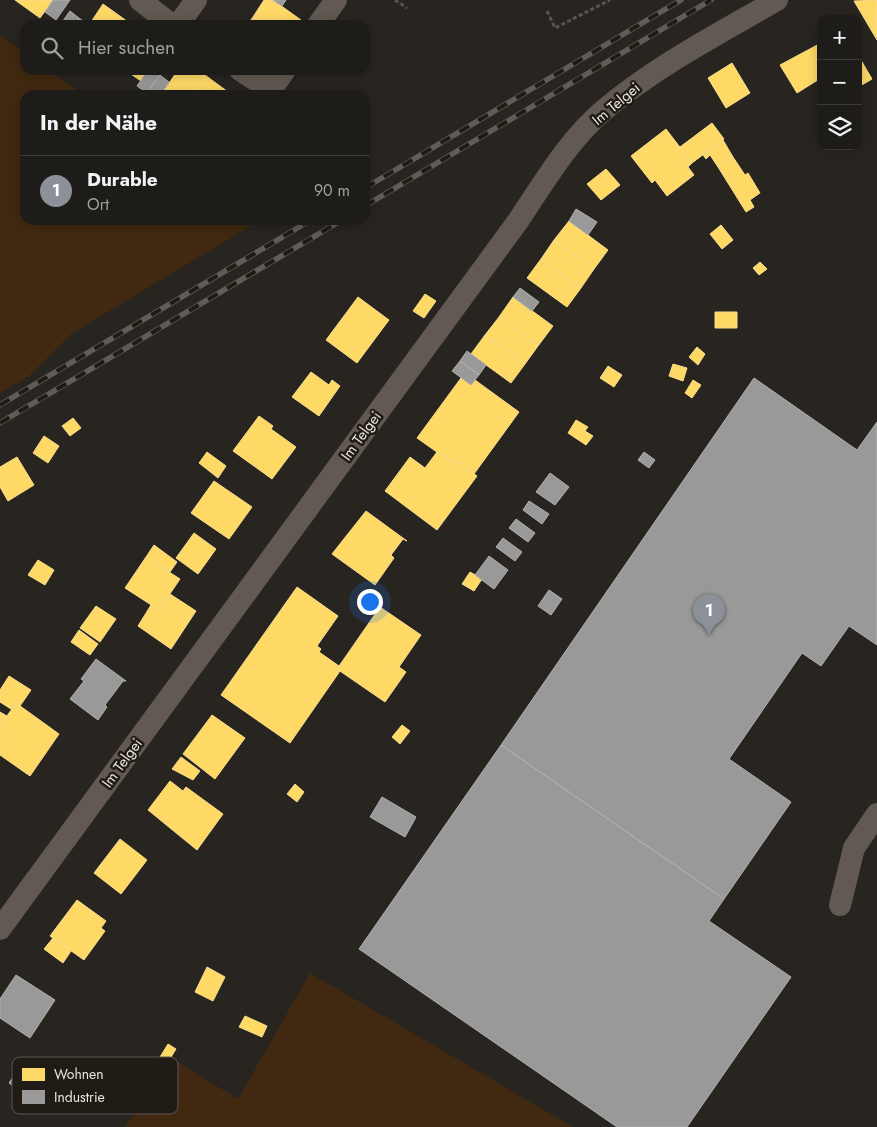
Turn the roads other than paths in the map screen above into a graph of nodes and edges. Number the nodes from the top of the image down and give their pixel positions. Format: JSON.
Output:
{"nodes":[{"id":1,"x":140,"y":0,"type":"edge"},
{"id":2,"x":196,"y":0,"type":"edge"},
{"id":3,"x":336,"y":0,"type":"edge"},
{"id":4,"x":777,"y":0,"type":"edge"},
{"id":5,"x":166,"y":20,"type":"edge"},
{"id":6,"x":182,"y":20,"type":"edge"},
{"id":7,"x":322,"y":20,"type":"edge"},
{"id":8,"x":248,"y":75,"type":"edge"},
{"id":9,"x":281,"y":75,"type":"edge"},
{"id":10,"x":270,"y":90,"type":"edge"},
{"id":11,"x":270,"y":90,"type":"edge"},
{"id":12,"x":877,"y":814,"type":"edge"},
{"id":13,"x":840,"y":905,"type":"dead end"},
{"id":14,"x":0,"y":930,"type":"edge"}],
"edges":[{"from":1,"to":5,"type":"street"},
{"from":2,"to":6,"type":"street"},
{"from":3,"to":7,"type":"street"},
{"from":4,"to":14,"type":"street","name":"Im Telgei"},
{"from":8,"to":10,"type":"street"},
{"from":9,"to":11,"type":"street"},
{"from":12,"to":13,"type":"street"}]}
